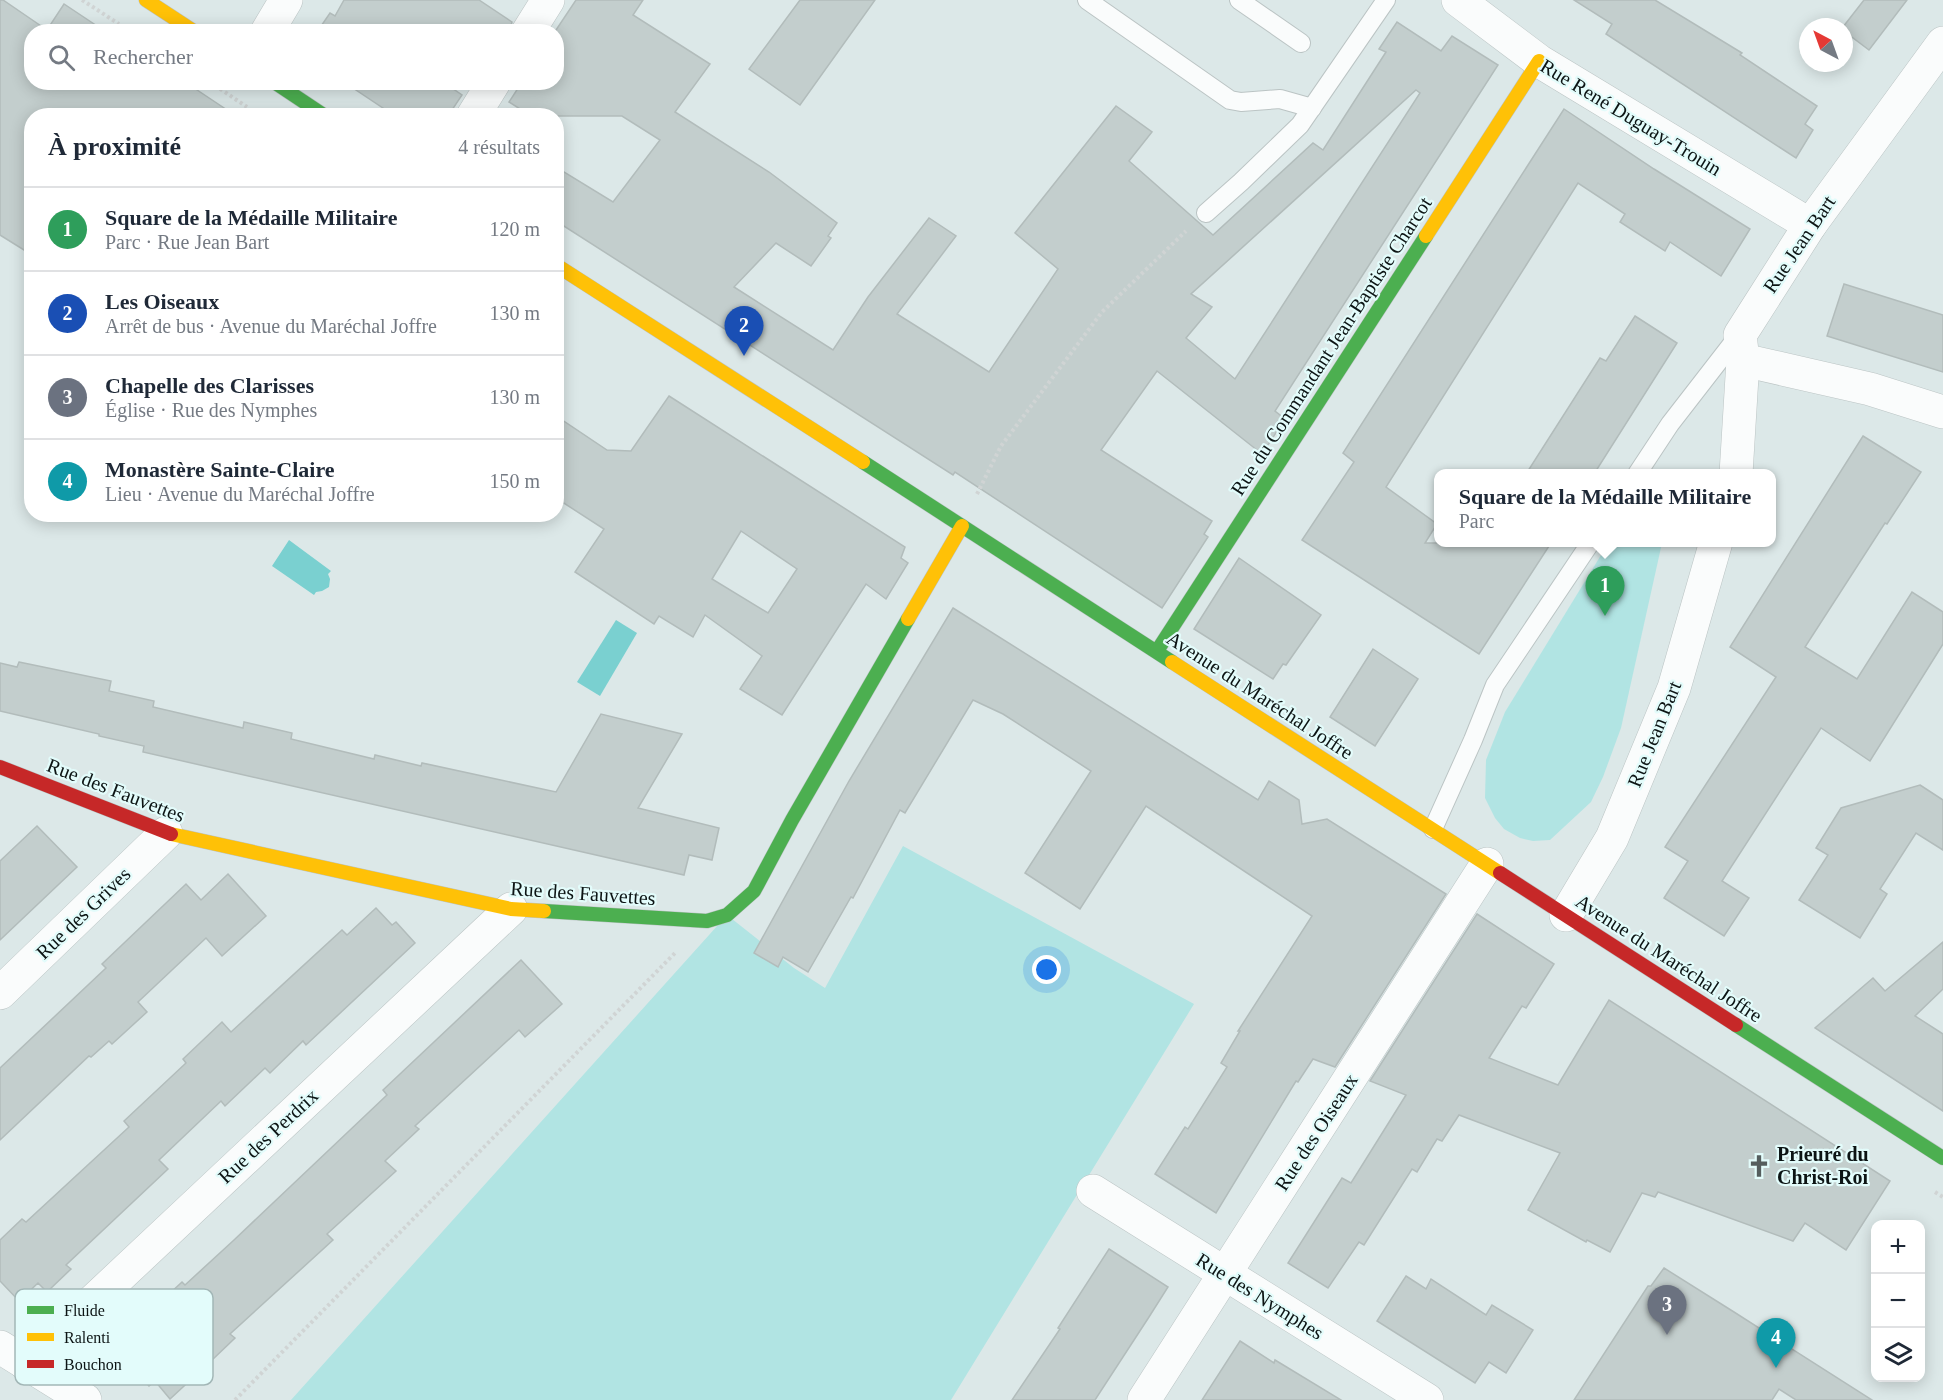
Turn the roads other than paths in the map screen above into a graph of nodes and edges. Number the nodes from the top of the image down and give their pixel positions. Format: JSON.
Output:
{"nodes":[{"id":1,"x":146,"y":0,"type":"edge"},
{"id":2,"x":286,"y":0,"type":"edge"},
{"id":3,"x":548,"y":0,"type":"edge"},
{"id":4,"x":1088,"y":0,"type":"edge"},
{"id":5,"x":1239,"y":0,"type":"edge"},
{"id":6,"x":1386,"y":0,"type":"edge"},
{"id":7,"x":1458,"y":0,"type":"edge"},
{"id":8,"x":183,"y":24,"type":"edge"},
{"id":9,"x":272,"y":24,"type":"edge"},
{"id":10,"x":533,"y":24,"type":"edge"},
{"id":11,"x":1301,"y":43,"type":"dead end"},
{"id":12,"x":1943,"y":43,"type":"edge"},
{"id":13,"x":1539,"y":61,"type":"junction"},
{"id":14,"x":1931,"y":80,"type":"edge"},
{"id":15,"x":286,"y":90,"type":"edge"},
{"id":16,"x":490,"y":90,"type":"edge"},
{"id":17,"x":313,"y":108,"type":"edge"},
{"id":18,"x":478,"y":108,"type":"edge"},
{"id":19,"x":1312,"y":108,"type":"junction"},
{"id":20,"x":1206,"y":213,"type":"road end"},
{"id":21,"x":1810,"y":225,"type":"junction"},
{"id":22,"x":564,"y":270,"type":"edge"},
{"id":23,"x":1741,"y":347,"type":"junction"},
{"id":24,"x":1943,"y":412,"type":"edge"},
{"id":25,"x":1640,"y":469,"type":"edge"},
{"id":26,"x":1736,"y":469,"type":"edge"},
{"id":27,"x":962,"y":526,"type":"junction"},
{"id":28,"x":1588,"y":547,"type":"edge"},
{"id":29,"x":1715,"y":547,"type":"edge"},
{"id":30,"x":1156,"y":651,"type":"junction"},
{"id":31,"x":0,"y":767,"type":"edge"},
{"id":32,"x":1433,"y":829,"type":"junction"},
{"id":33,"x":166,"y":833,"type":"junction"},
{"id":34,"x":1487,"y":864,"type":"junction"},
{"id":35,"x":511,"y":909,"type":"junction"},
{"id":36,"x":1566,"y":915,"type":"junction"},
{"id":37,"x":0,"y":993,"type":"edge"},
{"id":38,"x":1943,"y":1158,"type":"edge"},
{"id":39,"x":1093,"y":1191,"type":"dead end"},
{"id":40,"x":1225,"y":1275,"type":"junction"},
{"id":41,"x":87,"y":1289,"type":"edge"},
{"id":42,"x":61,"y":1385,"type":"edge"},
{"id":43,"x":85,"y":1400,"type":"edge"},
{"id":44,"x":1144,"y":1400,"type":"edge"},
{"id":45,"x":1427,"y":1400,"type":"edge"}],
"edges":[{"from":1,"to":8,"type":"street"},
{"from":2,"to":9,"type":"street"},
{"from":3,"to":10,"type":"street"},
{"from":4,"to":19,"type":"lane"},
{"from":5,"to":11,"type":"lane"},
{"from":6,"to":19,"type":"lane"},
{"from":7,"to":13,"type":"street","name":"Rue René Duguay-Trouin"},
{"from":12,"to":14,"type":"street","name":"Rue Jean Bart"},
{"from":13,"to":21,"type":"street","name":"Rue René Duguay-Trouin"},
{"from":13,"to":30,"type":"street","name":"Rue du Commandant Jean-Baptiste Charcot"},
{"from":14,"to":21,"type":"street","name":"Rue Jean Bart"},
{"from":15,"to":17,"type":"street"},
{"from":16,"to":18,"type":"street"},
{"from":19,"to":20,"type":"lane"},
{"from":21,"to":23,"type":"street","name":"Rue Jean Bart"},
{"from":22,"to":27,"type":"street","name":"Avenue du Maréchal Joffre"},
{"from":23,"to":24,"type":"street"},
{"from":23,"to":25,"type":"lane"},
{"from":23,"to":26,"type":"street","name":"Rue Jean Bart"},
{"from":27,"to":30,"type":"street","name":"Avenue du Maréchal Joffre"},
{"from":27,"to":35,"type":"street","name":"Rue des Fauvettes"},
{"from":28,"to":32,"type":"lane"},
{"from":29,"to":36,"type":"street","name":"Rue Jean Bart"},
{"from":30,"to":32,"type":"street","name":"Avenue du Maréchal Joffre"},
{"from":31,"to":33,"type":"street","name":"Rue des Fauvettes"},
{"from":32,"to":34,"type":"street","name":"Avenue du Maréchal Joffre"},
{"from":33,"to":35,"type":"street","name":"Rue des Fauvettes"},
{"from":33,"to":37,"type":"street","name":"Rue des Grives"},
{"from":34,"to":36,"type":"street","name":"Avenue du Maréchal Joffre"},
{"from":34,"to":40,"type":"street","name":"Rue des Oiseaux"},
{"from":35,"to":41,"type":"street","name":"Rue des Perdrix"},
{"from":36,"to":38,"type":"street","name":"Avenue du Maréchal Joffre"},
{"from":39,"to":40,"type":"street","name":"Rue des Nymphes"},
{"from":40,"to":44,"type":"street","name":"Rue des Oiseaux"},
{"from":40,"to":45,"type":"street","name":"Rue des Nymphes"},
{"from":42,"to":43,"type":"street"}]}
